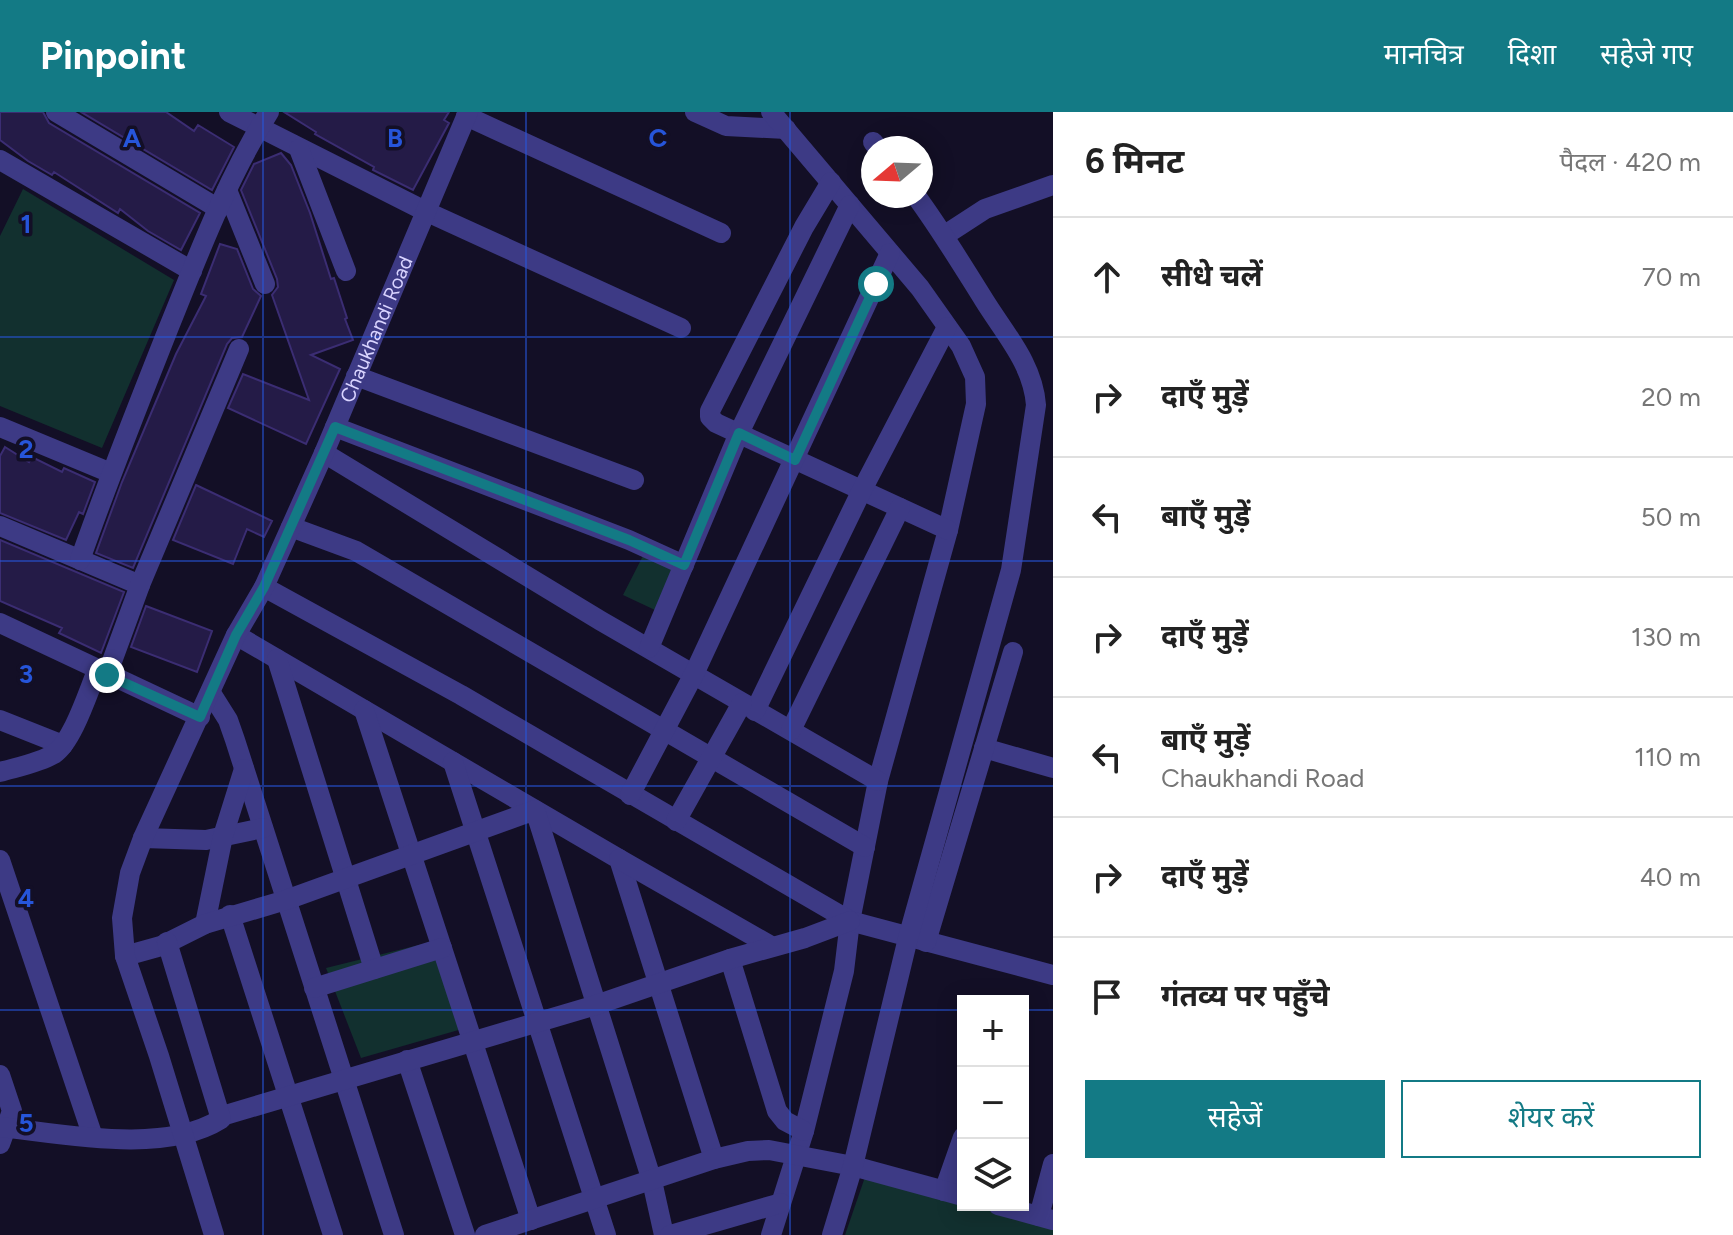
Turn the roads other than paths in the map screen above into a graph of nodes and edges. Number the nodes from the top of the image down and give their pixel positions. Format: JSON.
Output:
{"nodes":[{"id":1,"x":56,"y":112,"type":"edge"},
{"id":2,"x":229,"y":112,"type":"edge"},
{"id":3,"x":695,"y":112,"type":"edge"},
{"id":4,"x":771,"y":112,"type":"edge"},
{"id":5,"x":467,"y":114,"type":"edge"},
{"id":6,"x":264,"y":120,"type":"edge"},
{"id":7,"x":786,"y":129,"type":"junction"},
{"id":8,"x":299,"y":149,"type":"junction"},
{"id":9,"x":1,"y":165,"type":"edge"},
{"id":10,"x":831,"y":182,"type":"junction"},
{"id":11,"x":1053,"y":185,"type":"edge"},
{"id":12,"x":223,"y":200,"type":"junction"},
{"id":13,"x":850,"y":205,"type":"junction"},
{"id":14,"x":925,"y":208,"type":"edge"},
{"id":15,"x":425,"y":211,"type":"junction"},
{"id":16,"x":721,"y":233,"type":"dead end"},
{"id":17,"x":945,"y":235,"type":"junction"},
{"id":18,"x":890,"y":253,"type":"junction"},
{"id":19,"x":192,"y":271,"type":"junction"},
{"id":20,"x":346,"y":271,"type":"dead end"},
{"id":21,"x":265,"y":284,"type":"dead end"},
{"id":22,"x":947,"y":327,"type":"junction"},
{"id":23,"x":681,"y":328,"type":"dead end"},
{"id":24,"x":239,"y":349,"type":"dead end"},
{"id":25,"x":356,"y":376,"type":"junction"},
{"id":26,"x":0,"y":427,"type":"edge"},
{"id":27,"x":335,"y":427,"type":"junction"},
{"id":28,"x":739,"y":433,"type":"junction"},
{"id":29,"x":324,"y":453,"type":"junction"},
{"id":30,"x":795,"y":460,"type":"junction"},
{"id":31,"x":111,"y":473,"type":"junction"},
{"id":32,"x":634,"y":480,"type":"dead end"},
{"id":33,"x":861,"y":492,"type":"junction"},
{"id":34,"x":900,"y":508,"type":"junction"},
{"id":35,"x":0,"y":526,"type":"edge"},
{"id":36,"x":291,"y":527,"type":"junction"},
{"id":37,"x":948,"y":530,"type":"junction"},
{"id":38,"x":80,"y":560,"type":"junction"},
{"id":39,"x":684,"y":565,"type":"junction"},
{"id":40,"x":140,"y":585,"type":"junction"},
{"id":41,"x":264,"y":587,"type":"junction"},
{"id":42,"x":0,"y":623,"type":"edge"},
{"id":43,"x":236,"y":635,"type":"junction"},
{"id":44,"x":649,"y":648,"type":"junction"},
{"id":45,"x":1013,"y":652,"type":"dead end"},
{"id":46,"x":277,"y":659,"type":"junction"},
{"id":47,"x":102,"y":673,"type":"junction"},
{"id":48,"x":694,"y":674,"type":"junction"},
{"id":49,"x":211,"y":693,"type":"junction"},
{"id":50,"x":749,"y":707,"type":"junction"},
{"id":51,"x":364,"y":710,"type":"junction"},
{"id":52,"x":200,"y":717,"type":"junction"},
{"id":53,"x":0,"y":720,"type":"edge"},
{"id":54,"x":791,"y":730,"type":"junction"},
{"id":55,"x":664,"y":731,"type":"junction"},
{"id":56,"x":63,"y":745,"type":"junction"},
{"id":57,"x":984,"y":748,"type":"junction"},
{"id":58,"x":712,"y":758,"type":"junction"},
{"id":59,"x":453,"y":762,"type":"junction"},
{"id":60,"x":244,"y":768,"type":"junction"},
{"id":61,"x":1053,"y":768,"type":"edge"},
{"id":62,"x":0,"y":772,"type":"edge"},
{"id":63,"x":878,"y":781,"type":"junction"},
{"id":64,"x":630,"y":795,"type":"junction"},
{"id":65,"x":535,"y":810,"type":"junction"},
{"id":66,"x":676,"y":821,"type":"junction"},
{"id":67,"x":263,"y":828,"type":"junction"},
{"id":68,"x":475,"y":832,"type":"junction"},
{"id":69,"x":223,"y":836,"type":"junction"},
{"id":70,"x":143,"y":838,"type":"junction"},
{"id":71,"x":865,"y":847,"type":"junction"},
{"id":72,"x":411,"y":855,"type":"junction"},
{"id":73,"x":619,"y":859,"type":"junction"},
{"id":74,"x":0,"y":860,"type":"edge"},
{"id":75,"x":345,"y":878,"type":"junction"},
{"id":76,"x":286,"y":900,"type":"junction"},
{"id":77,"x":230,"y":915,"type":"junction"},
{"id":78,"x":850,"y":921,"type":"junction"},
{"id":79,"x":205,"y":924,"type":"junction"},
{"id":80,"x":917,"y":940,"type":"junction"},
{"id":81,"x":167,"y":942,"type":"junction"},
{"id":82,"x":771,"y":946,"type":"junction"},
{"id":83,"x":442,"y":948,"type":"junction"},
{"id":84,"x":125,"y":956,"type":"junction"},
{"id":85,"x":730,"y":959,"type":"junction"},
{"id":86,"x":374,"y":969,"type":"junction"},
{"id":87,"x":1053,"y":975,"type":"edge"},
{"id":88,"x":660,"y":981,"type":"junction"},
{"id":89,"x":314,"y":988,"type":"junction"},
{"id":90,"x":596,"y":1005,"type":"junction"},
{"id":91,"x":536,"y":1022,"type":"junction"},
{"id":92,"x":473,"y":1041,"type":"junction"},
{"id":93,"x":407,"y":1060,"type":"junction"},
{"id":94,"x":0,"y":1075,"type":"edge"},
{"id":95,"x":344,"y":1078,"type":"junction"},
{"id":96,"x":288,"y":1096,"type":"junction"},
{"id":97,"x":222,"y":1116,"type":"junction"},
{"id":98,"x":804,"y":1131,"type":"junction"},
{"id":99,"x":2,"y":1133,"type":"edge"},
{"id":100,"x":182,"y":1134,"type":"junction"},
{"id":101,"x":93,"y":1137,"type":"junction"},
{"id":102,"x":963,"y":1139,"type":"edge"},
{"id":103,"x":796,"y":1157,"type":"junction"},
{"id":104,"x":714,"y":1159,"type":"junction"},
{"id":105,"x":1053,"y":1164,"type":"edge"},
{"id":106,"x":853,"y":1166,"type":"junction"},
{"id":107,"x":652,"y":1181,"type":"junction"},
{"id":108,"x":954,"y":1193,"type":"edge"},
{"id":109,"x":596,"y":1200,"type":"junction"},
{"id":110,"x":781,"y":1203,"type":"junction"},
{"id":111,"x":1020,"y":1211,"type":"edge"},
{"id":112,"x":1046,"y":1218,"type":"edge"},
{"id":113,"x":538,"y":1225,"type":"edge"},
{"id":114,"x":494,"y":1234,"type":"edge"},
{"id":115,"x":214,"y":1235,"type":"edge"},
{"id":116,"x":333,"y":1235,"type":"edge"},
{"id":117,"x":394,"y":1235,"type":"edge"},
{"id":118,"x":465,"y":1235,"type":"edge"},
{"id":119,"x":606,"y":1235,"type":"edge"},
{"id":120,"x":664,"y":1235,"type":"edge"},
{"id":121,"x":670,"y":1235,"type":"edge"},
{"id":122,"x":771,"y":1235,"type":"edge"},
{"id":123,"x":832,"y":1235,"type":"edge"}],
"edges":[{"from":1,"to":12,"type":"street"},
{"from":2,"to":6,"type":"street"},
{"from":3,"to":7,"type":"street"},
{"from":4,"to":7,"type":"street"},
{"from":5,"to":15,"type":"street","name":"Chaukhandi Road"},
{"from":5,"to":16,"type":"street"},
{"from":6,"to":8,"type":"street"},
{"from":6,"to":12,"type":"street"},
{"from":7,"to":10,"type":"street"},
{"from":8,"to":15,"type":"street"},
{"from":8,"to":20,"type":"street"},
{"from":9,"to":19,"type":"street"},
{"from":10,"to":13,"type":"street"},
{"from":10,"to":28,"type":"street"},
{"from":11,"to":17,"type":"street"},
{"from":12,"to":19,"type":"street"},
{"from":12,"to":21,"type":"street"},
{"from":13,"to":18,"type":"street"},
{"from":13,"to":28,"type":"street"},
{"from":14,"to":17,"type":"street"},
{"from":15,"to":23,"type":"street"},
{"from":15,"to":25,"type":"street","name":"Chaukhandi Road"},
{"from":17,"to":80,"type":"street"},
{"from":18,"to":22,"type":"street"},
{"from":18,"to":30,"type":"street"},
{"from":19,"to":31,"type":"street"},
{"from":22,"to":33,"type":"street"},
{"from":22,"to":37,"type":"street"},
{"from":24,"to":40,"type":"street"},
{"from":25,"to":27,"type":"street","name":"Chaukhandi Road"},
{"from":25,"to":32,"type":"street"},
{"from":26,"to":31,"type":"street"},
{"from":27,"to":29,"type":"street","name":"Chaukhandi Road"},
{"from":27,"to":39,"type":"street"},
{"from":28,"to":30,"type":"street"},
{"from":28,"to":39,"type":"street"},
{"from":29,"to":36,"type":"street","name":"Chaukhandi Road"},
{"from":29,"to":44,"type":"street"},
{"from":30,"to":33,"type":"street"},
{"from":30,"to":48,"type":"street"},
{"from":31,"to":38,"type":"street"},
{"from":33,"to":34,"type":"street"},
{"from":33,"to":50,"type":"street"},
{"from":34,"to":37,"type":"street"},
{"from":34,"to":54,"type":"street"},
{"from":35,"to":38,"type":"street"},
{"from":36,"to":41,"type":"street","name":"Chaukhandi Road"},
{"from":36,"to":55,"type":"street"},
{"from":37,"to":63,"type":"street"},
{"from":38,"to":40,"type":"street"},
{"from":39,"to":44,"type":"street"},
{"from":40,"to":47,"type":"street"},
{"from":41,"to":43,"type":"street","name":"Chaukhandi Road"},
{"from":41,"to":64,"type":"street"},
{"from":42,"to":47,"type":"street"},
{"from":43,"to":46,"type":"street"},
{"from":43,"to":49,"type":"street","name":"Chaukhandi Road"},
{"from":44,"to":48,"type":"street"},
{"from":45,"to":57,"type":"street"},
{"from":46,"to":51,"type":"street"},
{"from":46,"to":75,"type":"street"},
{"from":47,"to":52,"type":"street"},
{"from":47,"to":56,"type":"street"},
{"from":48,"to":50,"type":"street"},
{"from":48,"to":55,"type":"street"},
{"from":49,"to":52,"type":"street","name":"Chaukhandi Road"},
{"from":49,"to":60,"type":"street"},
{"from":50,"to":54,"type":"street"},
{"from":50,"to":58,"type":"street"},
{"from":51,"to":59,"type":"street"},
{"from":51,"to":72,"type":"street"},
{"from":52,"to":70,"type":"street","name":"Chaukhandi Road"},
{"from":53,"to":56,"type":"street"},
{"from":54,"to":63,"type":"street"},
{"from":55,"to":58,"type":"street"},
{"from":55,"to":64,"type":"street"},
{"from":56,"to":62,"type":"street"},
{"from":57,"to":61,"type":"street"},
{"from":57,"to":80,"type":"street"},
{"from":58,"to":66,"type":"street"},
{"from":58,"to":71,"type":"street"},
{"from":59,"to":65,"type":"street"},
{"from":59,"to":68,"type":"street"},
{"from":60,"to":67,"type":"street"},
{"from":60,"to":69,"type":"street"},
{"from":63,"to":71,"type":"street"},
{"from":64,"to":66,"type":"street"},
{"from":65,"to":68,"type":"street"},
{"from":65,"to":73,"type":"street"},
{"from":65,"to":90,"type":"street"},
{"from":66,"to":78,"type":"street"},
{"from":67,"to":69,"type":"street"},
{"from":67,"to":76,"type":"street"},
{"from":68,"to":72,"type":"street"},
{"from":68,"to":91,"type":"street"},
{"from":69,"to":70,"type":"street"},
{"from":69,"to":79,"type":"street"},
{"from":70,"to":84,"type":"street","name":"Chaukhandi Road"},
{"from":71,"to":78,"type":"street"},
{"from":72,"to":75,"type":"street"},
{"from":72,"to":83,"type":"street"},
{"from":73,"to":82,"type":"street"},
{"from":73,"to":88,"type":"street"},
{"from":74,"to":101,"type":"street"},
{"from":75,"to":76,"type":"street"},
{"from":75,"to":86,"type":"street"},
{"from":76,"to":77,"type":"street"},
{"from":76,"to":89,"type":"street"},
{"from":77,"to":79,"type":"street"},
{"from":77,"to":96,"type":"street"},
{"from":78,"to":80,"type":"street"},
{"from":78,"to":82,"type":"street"},
{"from":78,"to":98,"type":"street"},
{"from":79,"to":81,"type":"street"},
{"from":80,"to":87,"type":"street"},
{"from":80,"to":106,"type":"street"},
{"from":81,"to":84,"type":"street"},
{"from":81,"to":97,"type":"street"},
{"from":82,"to":85,"type":"street"},
{"from":83,"to":86,"type":"street"},
{"from":83,"to":92,"type":"street"},
{"from":84,"to":100,"type":"street","name":"Chaukhandi Road"},
{"from":85,"to":88,"type":"street"},
{"from":85,"to":98,"type":"street"},
{"from":86,"to":89,"type":"street"},
{"from":88,"to":90,"type":"street"},
{"from":88,"to":104,"type":"street"},
{"from":89,"to":95,"type":"street"},
{"from":90,"to":91,"type":"street"},
{"from":90,"to":107,"type":"street"},
{"from":91,"to":92,"type":"street"},
{"from":91,"to":109,"type":"street"},
{"from":92,"to":93,"type":"street"},
{"from":92,"to":113,"type":"street"},
{"from":93,"to":95,"type":"street"},
{"from":93,"to":118,"type":"street"},
{"from":94,"to":99,"type":"street"},
{"from":95,"to":96,"type":"street"},
{"from":95,"to":117,"type":"street"},
{"from":96,"to":97,"type":"street"},
{"from":96,"to":116,"type":"street"},
{"from":97,"to":100,"type":"street"},
{"from":98,"to":103,"type":"street"},
{"from":99,"to":101,"type":"street"},
{"from":100,"to":101,"type":"street"},
{"from":100,"to":115,"type":"street","name":"Chaukhandi Road"},
{"from":102,"to":108,"type":"street"},
{"from":103,"to":104,"type":"street"},
{"from":103,"to":106,"type":"street"},
{"from":103,"to":110,"type":"street"},
{"from":104,"to":107,"type":"street"},
{"from":105,"to":112,"type":"street"},
{"from":106,"to":108,"type":"street"},
{"from":106,"to":123,"type":"street"},
{"from":107,"to":109,"type":"street"},
{"from":107,"to":120,"type":"street"},
{"from":109,"to":113,"type":"street"},
{"from":109,"to":119,"type":"street"},
{"from":110,"to":121,"type":"street"},
{"from":110,"to":122,"type":"street"},
{"from":111,"to":112,"type":"street"},
{"from":113,"to":114,"type":"street"}]}
